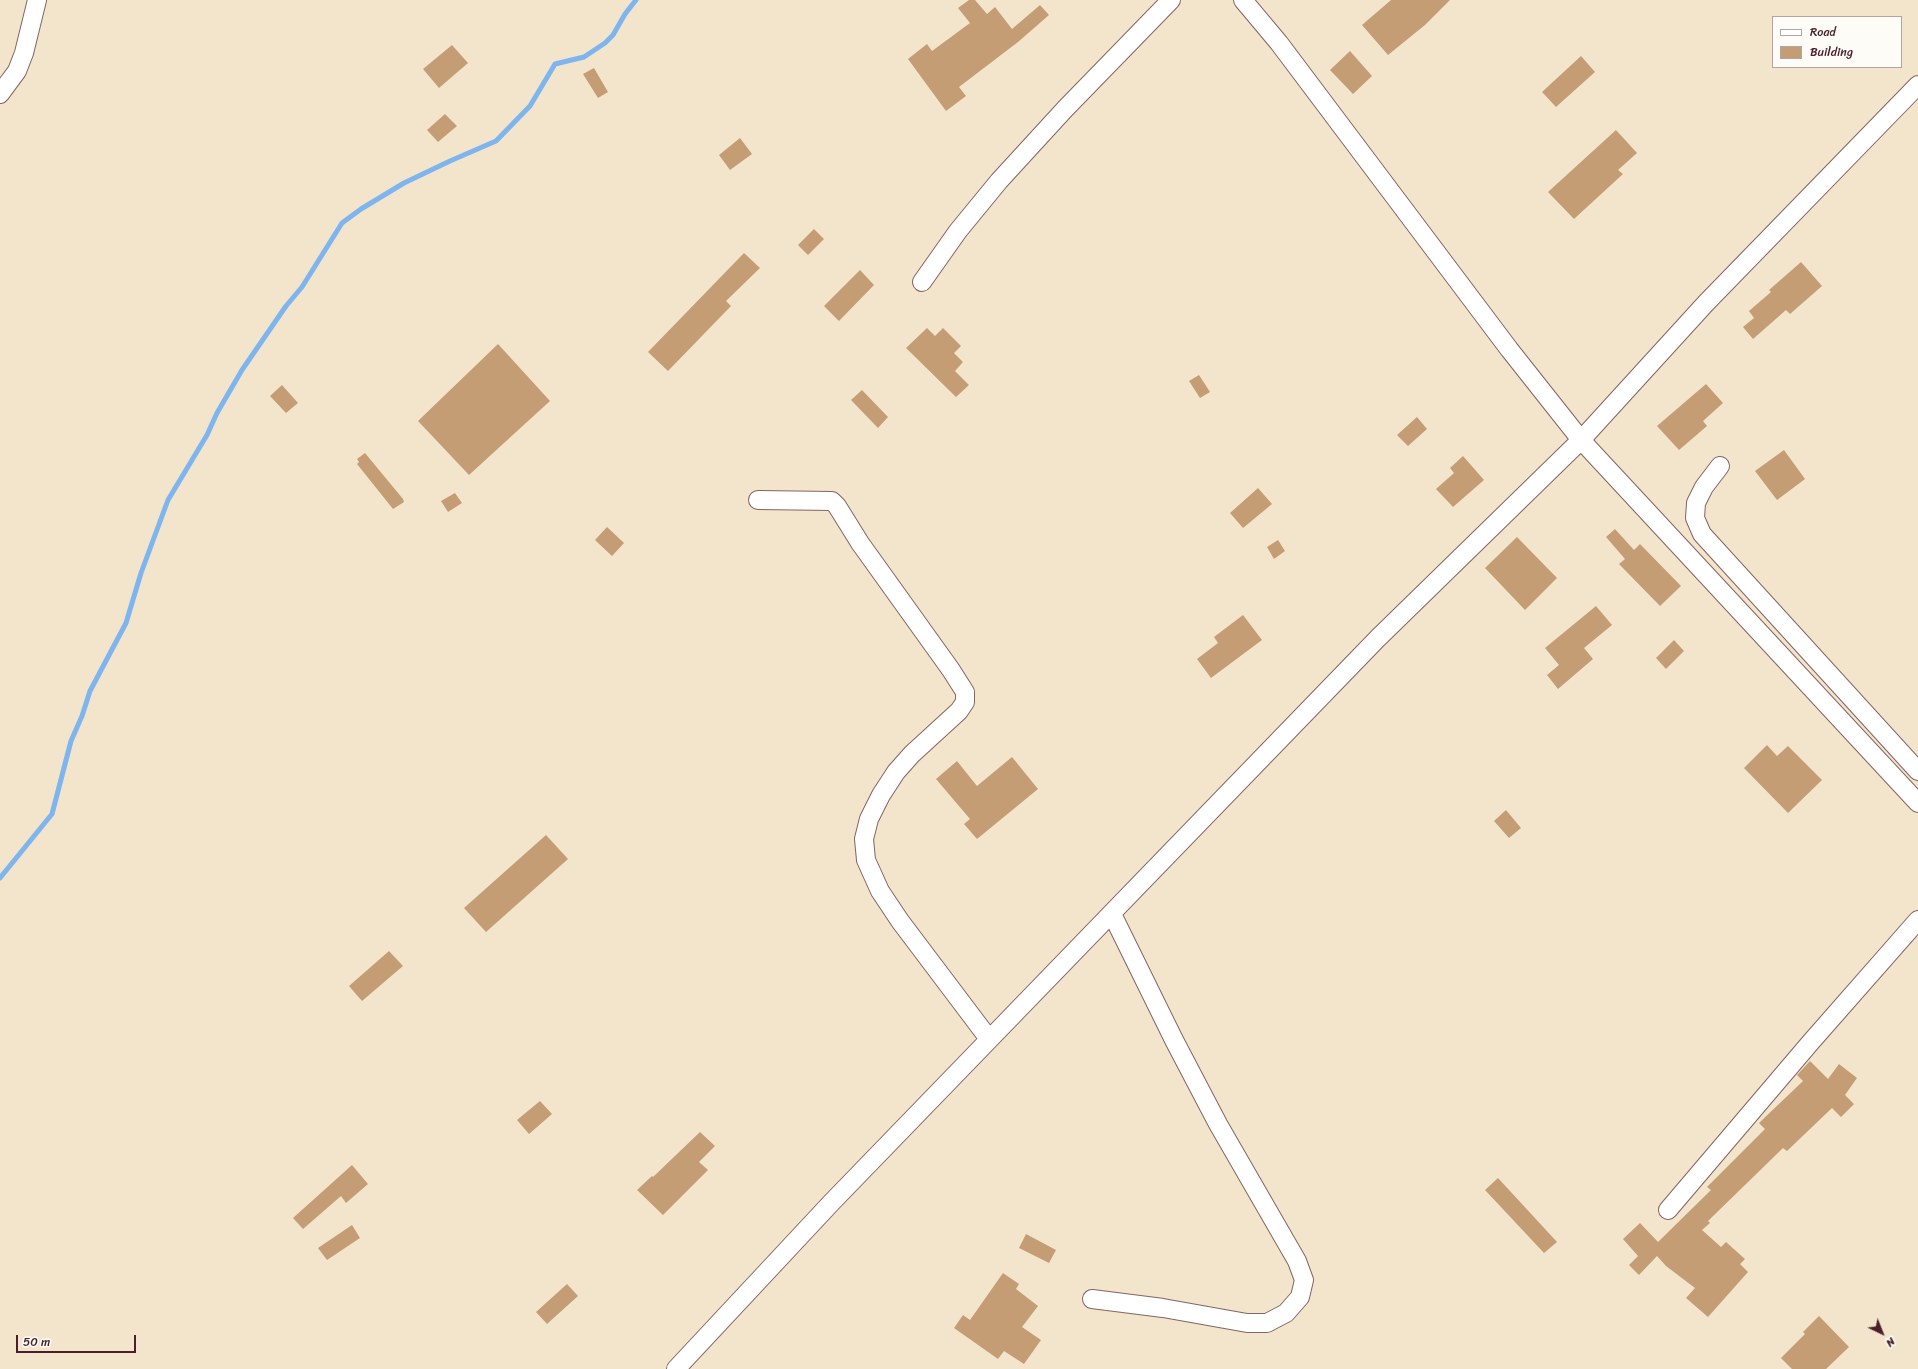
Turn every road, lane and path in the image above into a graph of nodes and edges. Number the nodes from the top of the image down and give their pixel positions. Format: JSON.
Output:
{"nodes":[{"id":1,"x":37,"y":0,"type":"edge"},
{"id":2,"x":1171,"y":0,"type":"edge"},
{"id":3,"x":1243,"y":0,"type":"edge"},
{"id":4,"x":1918,"y":85,"type":"edge"},
{"id":5,"x":0,"y":94,"type":"edge"},
{"id":6,"x":922,"y":282,"type":"dead end"},
{"id":7,"x":1581,"y":440,"type":"junction"},
{"id":8,"x":1720,"y":466,"type":"dead end"},
{"id":9,"x":758,"y":500,"type":"dead end"},
{"id":10,"x":1918,"y":771,"type":"edge"},
{"id":11,"x":1918,"y":803,"type":"edge"},
{"id":12,"x":1112,"y":914,"type":"junction"},
{"id":13,"x":1918,"y":920,"type":"edge"},
{"id":14,"x":989,"y":1040,"type":"junction"},
{"id":15,"x":1668,"y":1210,"type":"dead end"},
{"id":16,"x":1092,"y":1299,"type":"dead end"},
{"id":17,"x":676,"y":1369,"type":"edge"}],
"edges":[{"from":1,"to":5,"type":"street"},
{"from":2,"to":6,"type":"street"},
{"from":3,"to":7,"type":"street"},
{"from":4,"to":7,"type":"street"},
{"from":7,"to":11,"type":"street"},
{"from":7,"to":12,"type":"street"},
{"from":8,"to":10,"type":"street"},
{"from":9,"to":14,"type":"street"},
{"from":12,"to":14,"type":"street"},
{"from":12,"to":16,"type":"street"},
{"from":13,"to":15,"type":"street"},
{"from":14,"to":17,"type":"street"}]}
